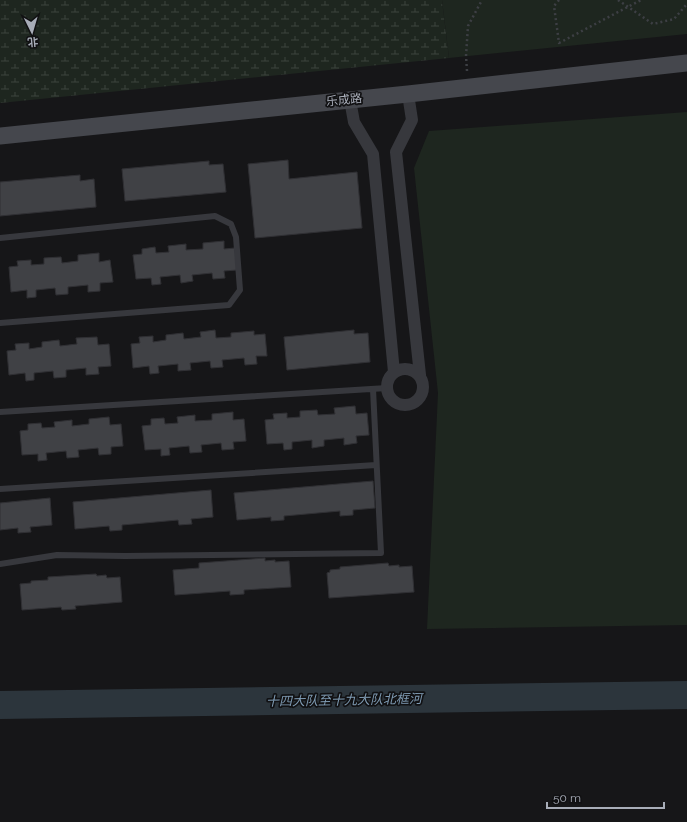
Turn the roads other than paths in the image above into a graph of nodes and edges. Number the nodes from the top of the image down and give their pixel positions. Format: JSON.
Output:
{"nodes":[{"id":1,"x":687,"y":63,"type":"edge"},
{"id":2,"x":408,"y":94,"type":"junction"},
{"id":3,"x":350,"y":100,"type":"junction"},
{"id":4,"x":0,"y":136,"type":"edge"},
{"id":5,"x":0,"y":238,"type":"edge"},
{"id":6,"x":0,"y":323,"type":"edge"},
{"id":7,"x":394,"y":372,"type":"junction"},
{"id":8,"x":420,"y":375,"type":"junction"},
{"id":9,"x":387,"y":388,"type":"junction"},
{"id":10,"x":372,"y":389,"type":"junction"},
{"id":11,"x":0,"y":412,"type":"edge"},
{"id":12,"x":376,"y":465,"type":"junction"},
{"id":13,"x":0,"y":489,"type":"edge"},
{"id":14,"x":0,"y":564,"type":"edge"}],
"edges":[{"from":1,"to":2,"type":"street","name":"乐成路"},
{"from":2,"to":3,"type":"street","name":"乐成路"},
{"from":2,"to":8,"type":"street"},
{"from":3,"to":4,"type":"street","name":"乐成路"},
{"from":3,"to":7,"type":"street"},
{"from":5,"to":6,"type":"lane"},
{"from":7,"to":8,"type":"street"},
{"from":7,"to":9,"type":"street"},
{"from":8,"to":9,"type":"street"},
{"from":9,"to":10,"type":"lane"},
{"from":10,"to":11,"type":"lane"},
{"from":10,"to":12,"type":"lane"},
{"from":12,"to":13,"type":"lane"},
{"from":12,"to":14,"type":"lane"}]}
